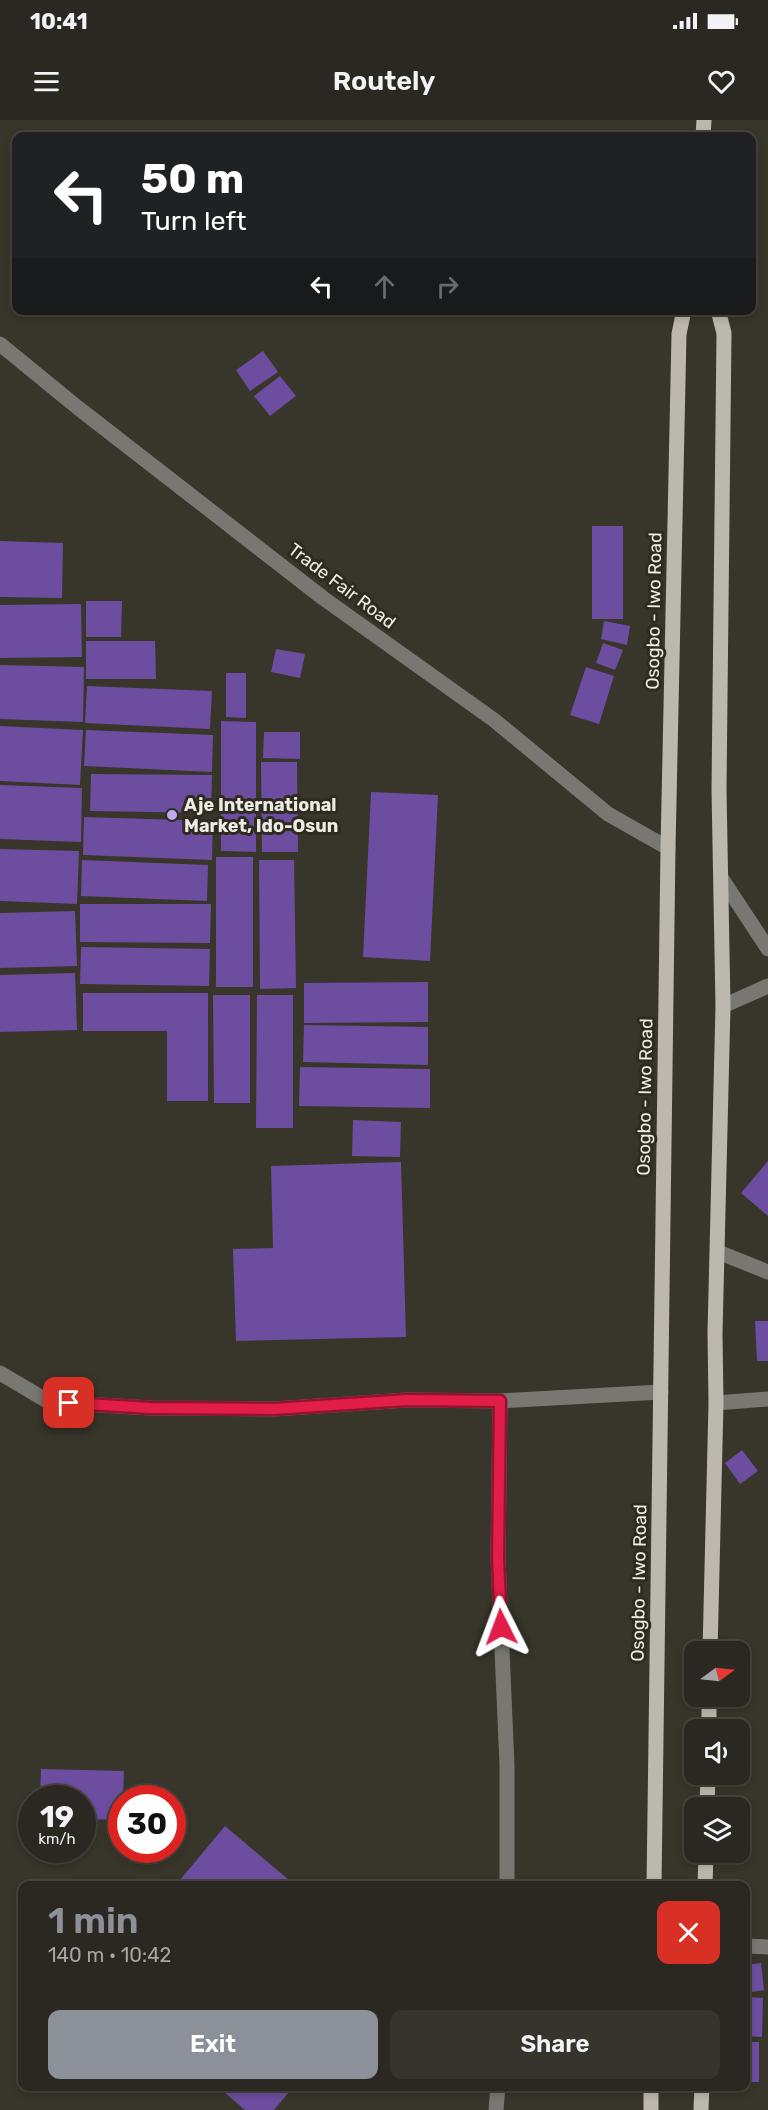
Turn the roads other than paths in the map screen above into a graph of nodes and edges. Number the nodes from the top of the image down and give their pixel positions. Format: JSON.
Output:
{"nodes":[{"id":1,"x":683,"y":315,"type":"edge"},
{"id":2,"x":719,"y":315,"type":"edge"},
{"id":3,"x":0,"y":344,"type":"edge"},
{"id":4,"x":668,"y":848,"type":"junction"},
{"id":5,"x":722,"y":879,"type":"junction"},
{"id":6,"x":768,"y":949,"type":"edge"},
{"id":7,"x":768,"y":986,"type":"edge"},
{"id":8,"x":723,"y":1006,"type":"junction"},
{"id":9,"x":718,"y":1252,"type":"junction"},
{"id":10,"x":768,"y":1272,"type":"edge"},
{"id":11,"x":0,"y":1373,"type":"edge"},
{"id":12,"x":661,"y":1392,"type":"junction"},
{"id":13,"x":768,"y":1399,"type":"edge"},
{"id":14,"x":500,"y":1401,"type":"junction"},
{"id":15,"x":716,"y":1403,"type":"junction"},
{"id":16,"x":710,"y":1641,"type":"edge"},
{"id":17,"x":706,"y":1863,"type":"edge"},
{"id":18,"x":507,"y":1881,"type":"edge"},
{"id":19,"x":654,"y":1881,"type":"edge"},
{"id":20,"x":705,"y":1881,"type":"edge"},
{"id":21,"x":750,"y":1946,"type":"edge"},
{"id":22,"x":768,"y":1947,"type":"edge"},
{"id":23,"x":498,"y":2091,"type":"edge"},
{"id":24,"x":651,"y":2091,"type":"edge"},
{"id":25,"x":702,"y":2091,"type":"edge"},
{"id":26,"x":496,"y":2110,"type":"edge"},
{"id":27,"x":651,"y":2110,"type":"edge"},
{"id":28,"x":701,"y":2110,"type":"edge"}],
"edges":[{"from":1,"to":4,"type":"main road","name":"Osogbo - Iwo Road"},
{"from":2,"to":5,"type":"main road"},
{"from":3,"to":4,"type":"street","name":"Trade Fair Road"},
{"from":4,"to":12,"type":"main road","name":"Osogbo - Iwo Road"},
{"from":5,"to":6,"type":"street"},
{"from":5,"to":8,"type":"main road"},
{"from":7,"to":8,"type":"street"},
{"from":8,"to":9,"type":"main road"},
{"from":9,"to":10,"type":"street"},
{"from":9,"to":15,"type":"main road"},
{"from":11,"to":14,"type":"street"},
{"from":12,"to":14,"type":"street"},
{"from":12,"to":19,"type":"main road","name":"Osogbo - Iwo Road"},
{"from":13,"to":15,"type":"street"},
{"from":14,"to":18,"type":"street"},
{"from":15,"to":16,"type":"main road"},
{"from":17,"to":20,"type":"main road"},
{"from":21,"to":22,"type":"street"},
{"from":23,"to":26,"type":"street"},
{"from":24,"to":27,"type":"main road"},
{"from":25,"to":28,"type":"main road"}]}
